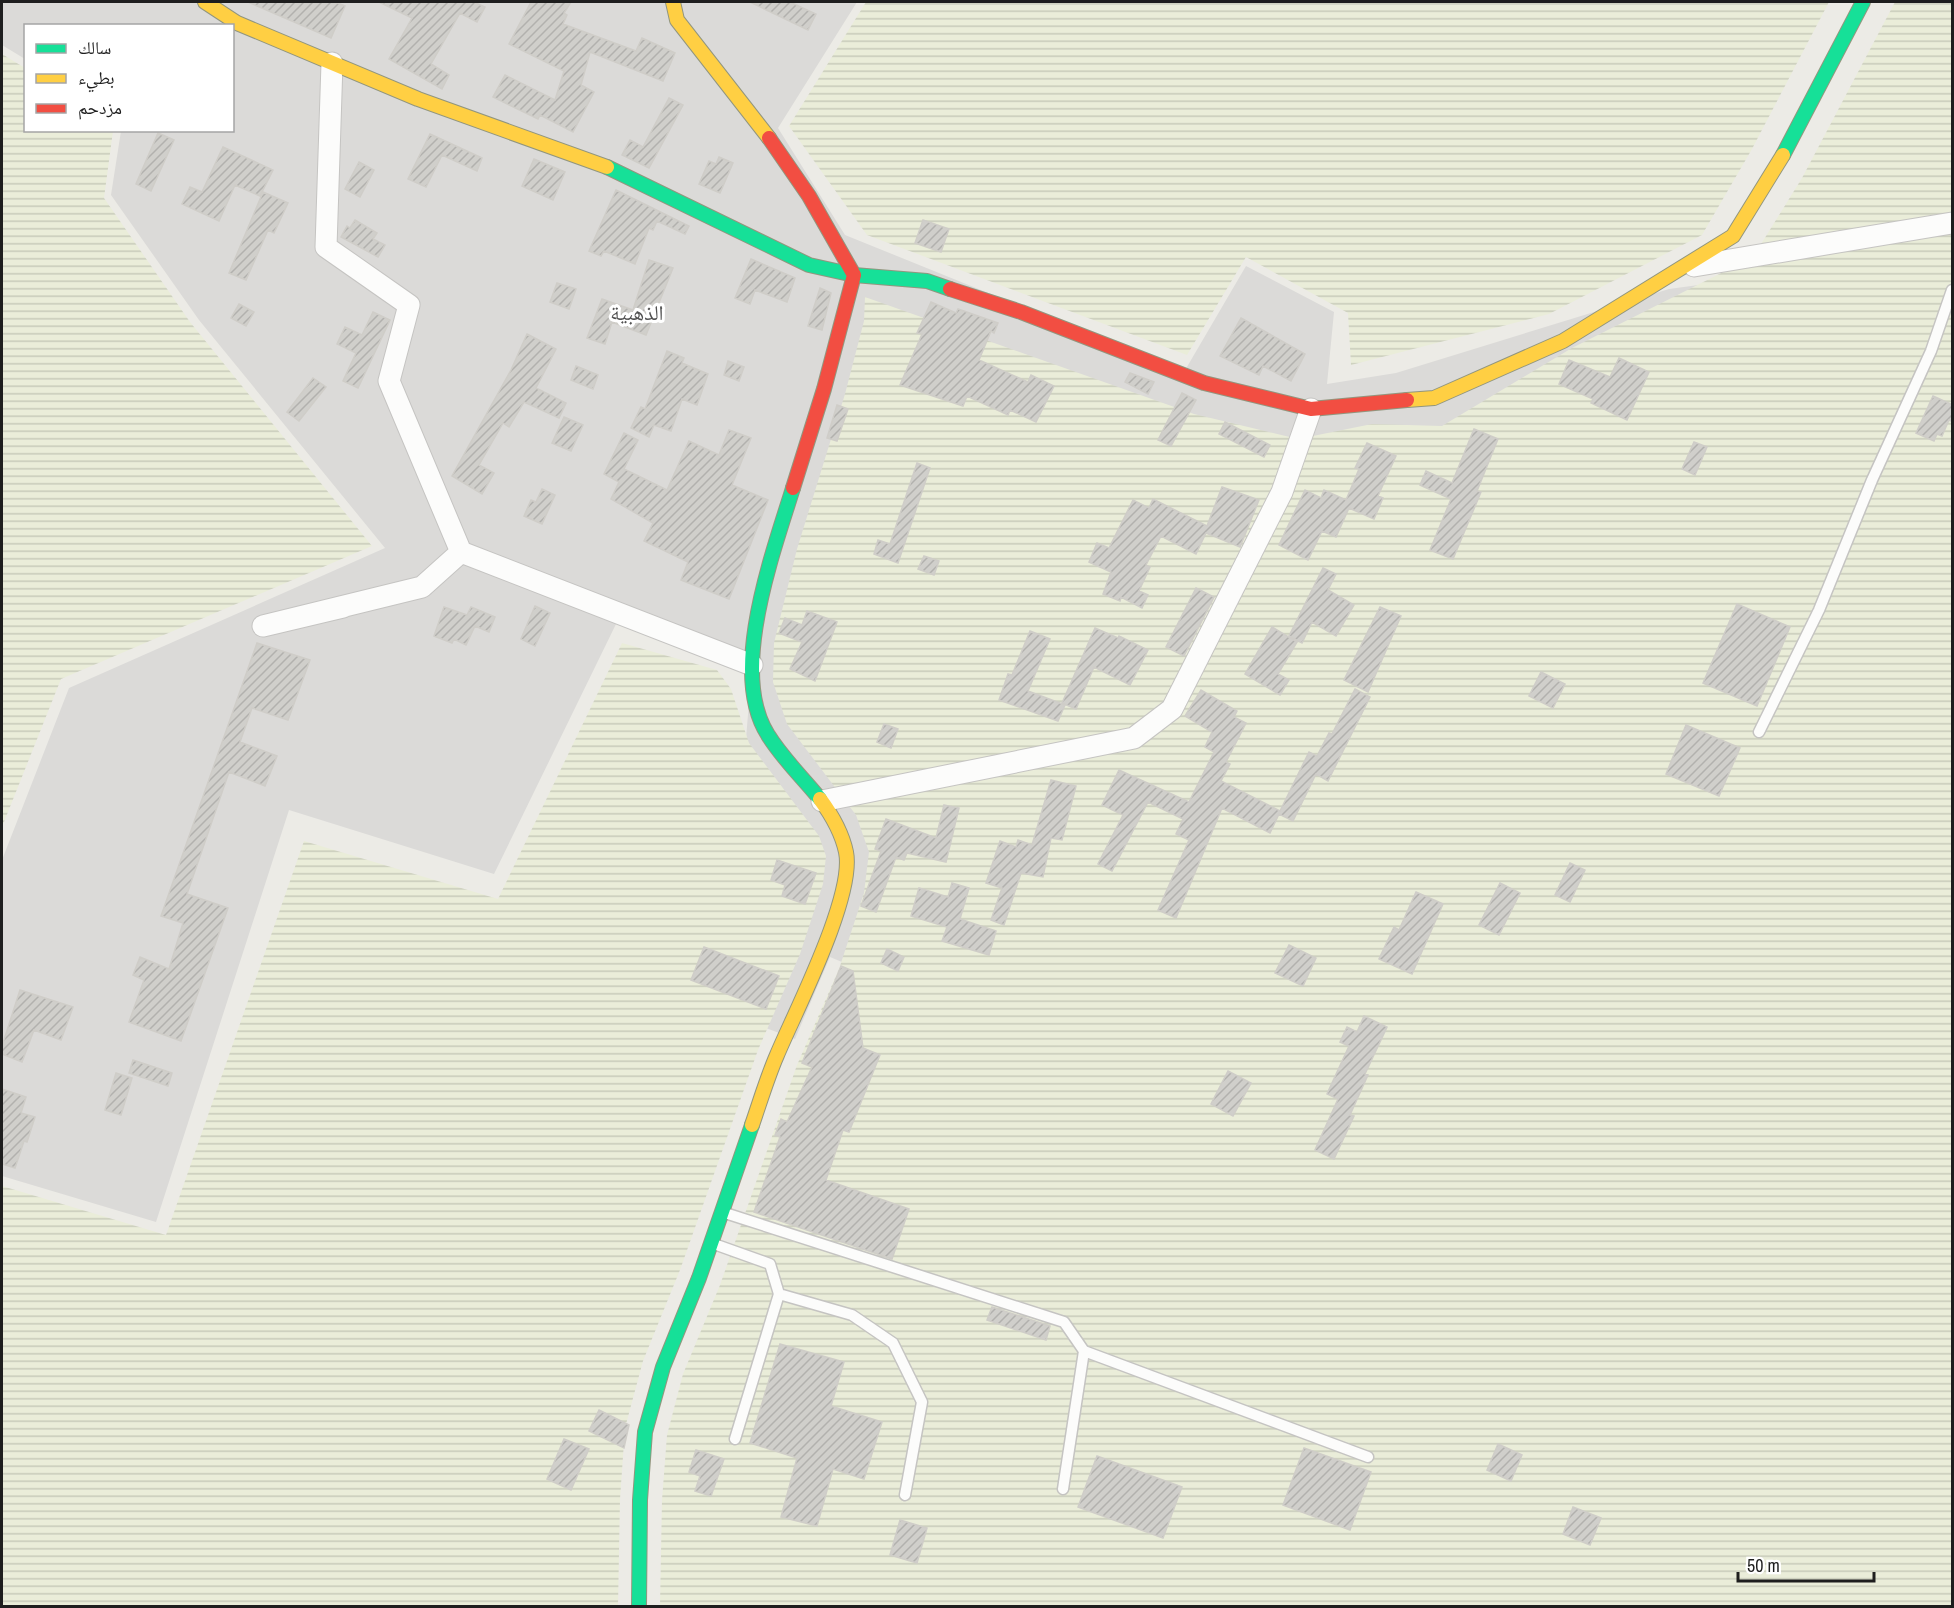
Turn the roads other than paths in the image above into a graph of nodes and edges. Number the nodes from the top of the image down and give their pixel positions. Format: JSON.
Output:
{"nodes":[{"id":1,"x":206,"y":2,"type":"edge"},
{"id":2,"x":673,"y":2,"type":"edge"},
{"id":3,"x":1863,"y":2,"type":"edge"},
{"id":4,"x":332,"y":63,"type":"junction"},
{"id":5,"x":1953,"y":223,"type":"edge"},
{"id":6,"x":1682,"y":268,"type":"junction"},
{"id":7,"x":854,"y":275,"type":"junction"},
{"id":8,"x":1953,"y":290,"type":"edge"},
{"id":9,"x":1311,"y":409,"type":"junction"},
{"id":10,"x":461,"y":552,"type":"junction"},
{"id":11,"x":344,"y":607,"type":"dead end"},
{"id":12,"x":752,"y":665,"type":"junction"},
{"id":13,"x":1759,"y":732,"type":"dead end"},
{"id":14,"x":822,"y":801,"type":"junction"},
{"id":15,"x":722,"y":1212,"type":"junction"},
{"id":16,"x":711,"y":1243,"type":"junction"},
{"id":17,"x":779,"y":1294,"type":"junction"},
{"id":18,"x":1084,"y":1351,"type":"junction"},
{"id":19,"x":735,"y":1439,"type":"dead end"},
{"id":20,"x":1368,"y":1457,"type":"dead end"},
{"id":21,"x":1063,"y":1489,"type":"dead end"},
{"id":22,"x":905,"y":1495,"type":"dead end"},
{"id":23,"x":639,"y":1606,"type":"edge"}],
"edges":[{"from":1,"to":4,"type":"street"},
{"from":2,"to":7,"type":"street"},
{"from":3,"to":6,"type":"street"},
{"from":4,"to":7,"type":"street"},
{"from":4,"to":10,"type":"street"},
{"from":5,"to":6,"type":"street"},
{"from":6,"to":9,"type":"street"},
{"from":7,"to":9,"type":"street"},
{"from":7,"to":12,"type":"street"},
{"from":8,"to":13,"type":"lane"},
{"from":9,"to":14,"type":"street"},
{"from":10,"to":11,"type":"street"},
{"from":10,"to":12,"type":"street"},
{"from":12,"to":14,"type":"street"},
{"from":14,"to":15,"type":"street"},
{"from":15,"to":16,"type":"street"},
{"from":15,"to":18,"type":"lane"},
{"from":16,"to":17,"type":"lane"},
{"from":16,"to":23,"type":"street"},
{"from":17,"to":19,"type":"lane"},
{"from":17,"to":22,"type":"lane"},
{"from":18,"to":20,"type":"lane"},
{"from":18,"to":21,"type":"lane"}]}
